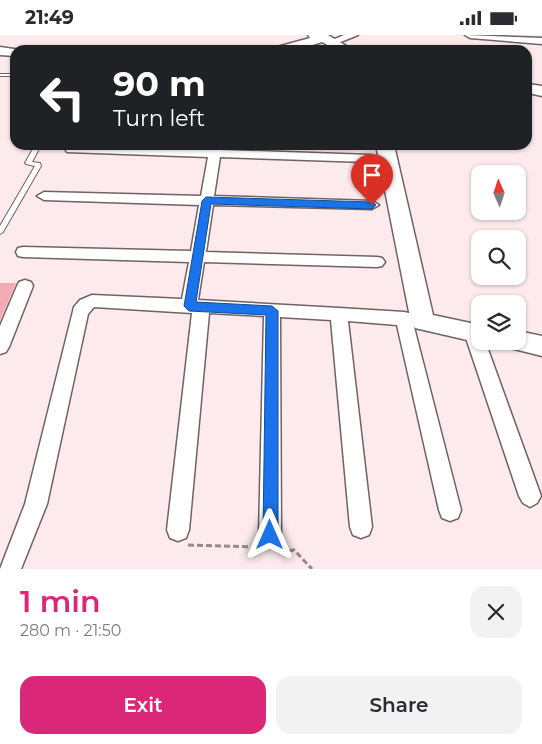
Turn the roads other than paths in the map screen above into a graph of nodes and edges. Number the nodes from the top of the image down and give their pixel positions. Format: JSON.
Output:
{"nodes":[{"id":1,"x":353,"y":35,"type":"edge"},
{"id":2,"x":470,"y":35,"type":"edge"},
{"id":3,"x":532,"y":35,"type":"edge"},
{"id":4,"x":542,"y":36,"type":"edge"},
{"id":5,"x":326,"y":37,"type":"edge"},
{"id":6,"x":542,"y":41,"type":"edge"},
{"id":7,"x":293,"y":45,"type":"edge"},
{"id":8,"x":314,"y":45,"type":"edge"},
{"id":9,"x":338,"y":45,"type":"edge"},
{"id":10,"x":35,"y":150,"type":"edge"},
{"id":11,"x":215,"y":150,"type":"edge"},
{"id":12,"x":234,"y":150,"type":"edge"},
{"id":13,"x":386,"y":150,"type":"edge"},
{"id":14,"x":367,"y":157,"type":"dead end"},
{"id":15,"x":44,"y":196,"type":"dead end"},
{"id":16,"x":206,"y":201,"type":"junction"},
{"id":17,"x":372,"y":205,"type":"dead end"},
{"id":18,"x":0,"y":232,"type":"edge"},
{"id":19,"x":23,"y":252,"type":"dead end"},
{"id":20,"x":197,"y":258,"type":"junction"},
{"id":21,"x":377,"y":262,"type":"dead end"},
{"id":22,"x":25,"y":287,"type":"dead end"},
{"id":23,"x":195,"y":307,"type":"junction"},
{"id":24,"x":272,"y":311,"type":"junction"},
{"id":25,"x":339,"y":314,"type":"junction"},
{"id":26,"x":413,"y":321,"type":"junction"},
{"id":27,"x":471,"y":332,"type":"edge"},
{"id":28,"x":526,"y":343,"type":"edge"},
{"id":29,"x":542,"y":346,"type":"edge"},
{"id":30,"x":0,"y":347,"type":"edge"},
{"id":31,"x":483,"y":350,"type":"edge"},
{"id":32,"x":530,"y":495,"type":"dead end"},
{"id":33,"x":450,"y":510,"type":"dead end"},
{"id":34,"x":361,"y":527,"type":"dead end"},
{"id":35,"x":178,"y":530,"type":"road end"},
{"id":36,"x":268,"y":545,"type":"road end"},
{"id":37,"x":10,"y":569,"type":"edge"}],
"edges":[{"from":1,"to":5,"type":"street"},
{"from":2,"to":6,"type":"street"},
{"from":3,"to":4,"type":"street"},
{"from":5,"to":7,"type":"main road"},
{"from":5,"to":8,"type":"main road"},
{"from":5,"to":9,"type":"main road"},
{"from":10,"to":18,"type":"lane"},
{"from":11,"to":16,"type":"street"},
{"from":12,"to":14,"type":"street"},
{"from":13,"to":26,"type":"main road"},
{"from":15,"to":16,"type":"street"},
{"from":16,"to":17,"type":"street"},
{"from":16,"to":20,"type":"street"},
{"from":19,"to":20,"type":"street"},
{"from":20,"to":21,"type":"street"},
{"from":20,"to":23,"type":"street"},
{"from":22,"to":30,"type":"street"},
{"from":23,"to":24,"type":"street"},
{"from":23,"to":35,"type":"street"},
{"from":23,"to":37,"type":"street"},
{"from":24,"to":25,"type":"street"},
{"from":24,"to":36,"type":"street"},
{"from":25,"to":26,"type":"street"},
{"from":25,"to":34,"type":"street"},
{"from":26,"to":27,"type":"main road"},
{"from":26,"to":33,"type":"street"},
{"from":28,"to":29,"type":"main road"},
{"from":31,"to":32,"type":"street"}]}
